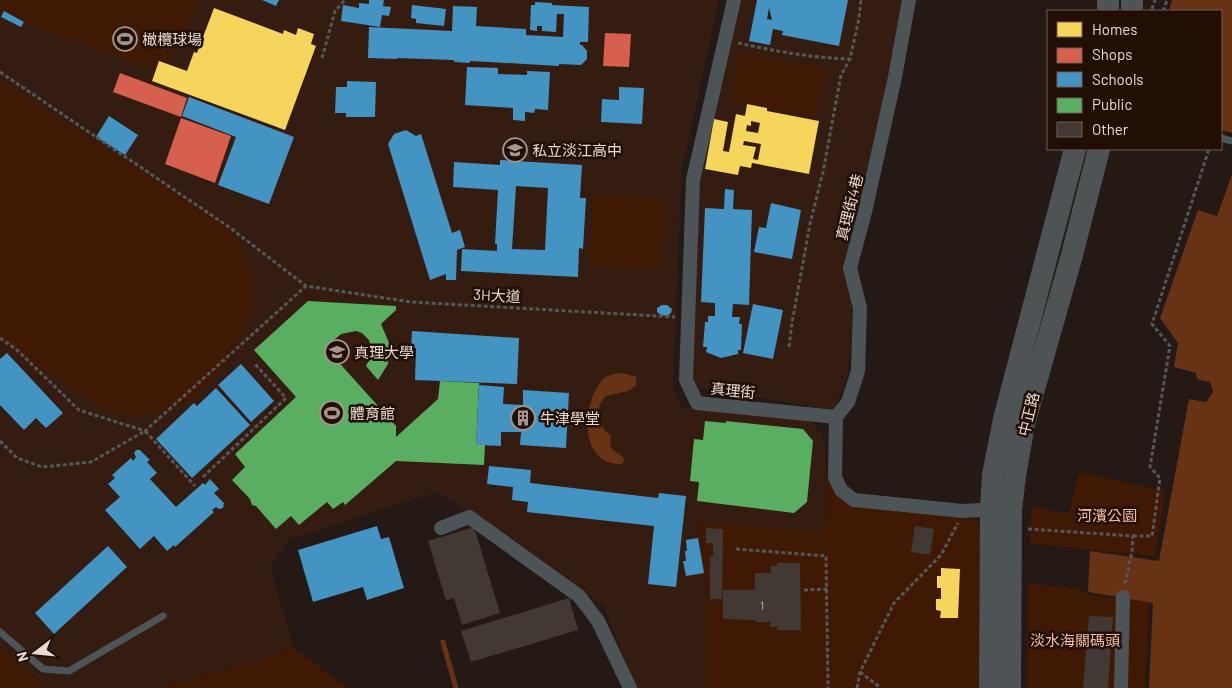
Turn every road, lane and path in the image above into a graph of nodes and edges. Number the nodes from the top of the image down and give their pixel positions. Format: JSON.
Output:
{"nodes":[{"id":1,"x":345,"y":0,"type":"edge"},
{"id":2,"x":734,"y":0,"type":"edge"},
{"id":3,"x":861,"y":0,"type":"edge"},
{"id":4,"x":909,"y":0,"type":"edge"},
{"id":5,"x":1096,"y":0,"type":"edge"},
{"id":6,"x":1105,"y":10,"type":"edge"},
{"id":7,"x":737,"y":43,"type":"dead end"},
{"id":8,"x":322,"y":58,"type":"dead end"},
{"id":9,"x":850,"y":59,"type":"junction"},
{"id":10,"x":0,"y":72,"type":"edge"},
{"id":11,"x":1075,"y":150,"type":"edge"},
{"id":12,"x":1099,"y":150,"type":"edge"},
{"id":13,"x":1209,"y":150,"type":"edge"},
{"id":14,"x":306,"y":286,"type":"junction"},
{"id":15,"x":688,"y":318,"type":"junction"},
{"id":16,"x":0,"y":338,"type":"edge"},
{"id":17,"x":789,"y":348,"type":"dead end"},
{"id":18,"x":255,"y":364,"type":"dead end"},
{"id":19,"x":836,"y":417,"type":"junction"},
{"id":20,"x":145,"y":431,"type":"junction"},
{"id":21,"x":0,"y":441,"type":"edge"},
{"id":22,"x":203,"y":477,"type":"dead end"},
{"id":23,"x":195,"y":486,"type":"dead end"},
{"id":24,"x":1001,"y":509,"type":"junction"},
{"id":25,"x":963,"y":511,"type":"junction"},
{"id":26,"x":442,"y":528,"type":"dead end"},
{"id":27,"x":1026,"y":529,"type":"dead end"},
{"id":28,"x":1133,"y":536,"type":"junction"},
{"id":29,"x":736,"y":549,"type":"dead end"},
{"id":30,"x":827,"y":589,"type":"junction"},
{"id":31,"x":804,"y":590,"type":"dead end"},
{"id":32,"x":1123,"y":597,"type":"joint"},
{"id":33,"x":164,"y":616,"type":"dead end"},
{"id":34,"x":0,"y":632,"type":"edge"},
{"id":35,"x":860,"y":672,"type":"junction"},
{"id":36,"x":630,"y":688,"type":"edge"},
{"id":37,"x":828,"y":688,"type":"edge"},
{"id":38,"x":857,"y":688,"type":"edge"},
{"id":39,"x":882,"y":688,"type":"edge"},
{"id":40,"x":990,"y":688,"type":"edge"},
{"id":41,"x":1010,"y":688,"type":"edge"},
{"id":42,"x":1121,"y":688,"type":"edge"}],
"edges":[{"from":1,"to":8,"type":"path"},
{"from":2,"to":15,"type":"street","name":"真理街"},
{"from":3,"to":9,"type":"path"},
{"from":4,"to":19,"type":"street","name":"真理街4巷"},
{"from":5,"to":6,"type":"street"},
{"from":7,"to":9,"type":"path"},
{"from":9,"to":17,"type":"path"},
{"from":10,"to":14,"type":"path"},
{"from":11,"to":24,"type":"main road","name":"中正路"},
{"from":12,"to":24,"type":"main road","name":"中正路"},
{"from":13,"to":28,"type":"path"},
{"from":14,"to":15,"type":"path","name":"3H大道"},
{"from":14,"to":20,"type":"path"},
{"from":15,"to":19,"type":"street","name":"真理街"},
{"from":16,"to":20,"type":"path"},
{"from":18,"to":22,"type":"path"},
{"from":19,"to":25,"type":"street"},
{"from":20,"to":21,"type":"path"},
{"from":20,"to":23,"type":"path"},
{"from":24,"to":25,"type":"street"},
{"from":24,"to":40,"type":"main road","name":"中正路"},
{"from":24,"to":41,"type":"main road","name":"中正路"},
{"from":25,"to":35,"type":"path"},
{"from":26,"to":36,"type":"street"},
{"from":27,"to":28,"type":"path"},
{"from":28,"to":32,"type":"path"},
{"from":29,"to":30,"type":"path"},
{"from":30,"to":31,"type":"path"},
{"from":30,"to":37,"type":"path"},
{"from":32,"to":42,"type":"street"},
{"from":33,"to":34,"type":"lane"},
{"from":35,"to":38,"type":"path"},
{"from":35,"to":39,"type":"path"}]}
